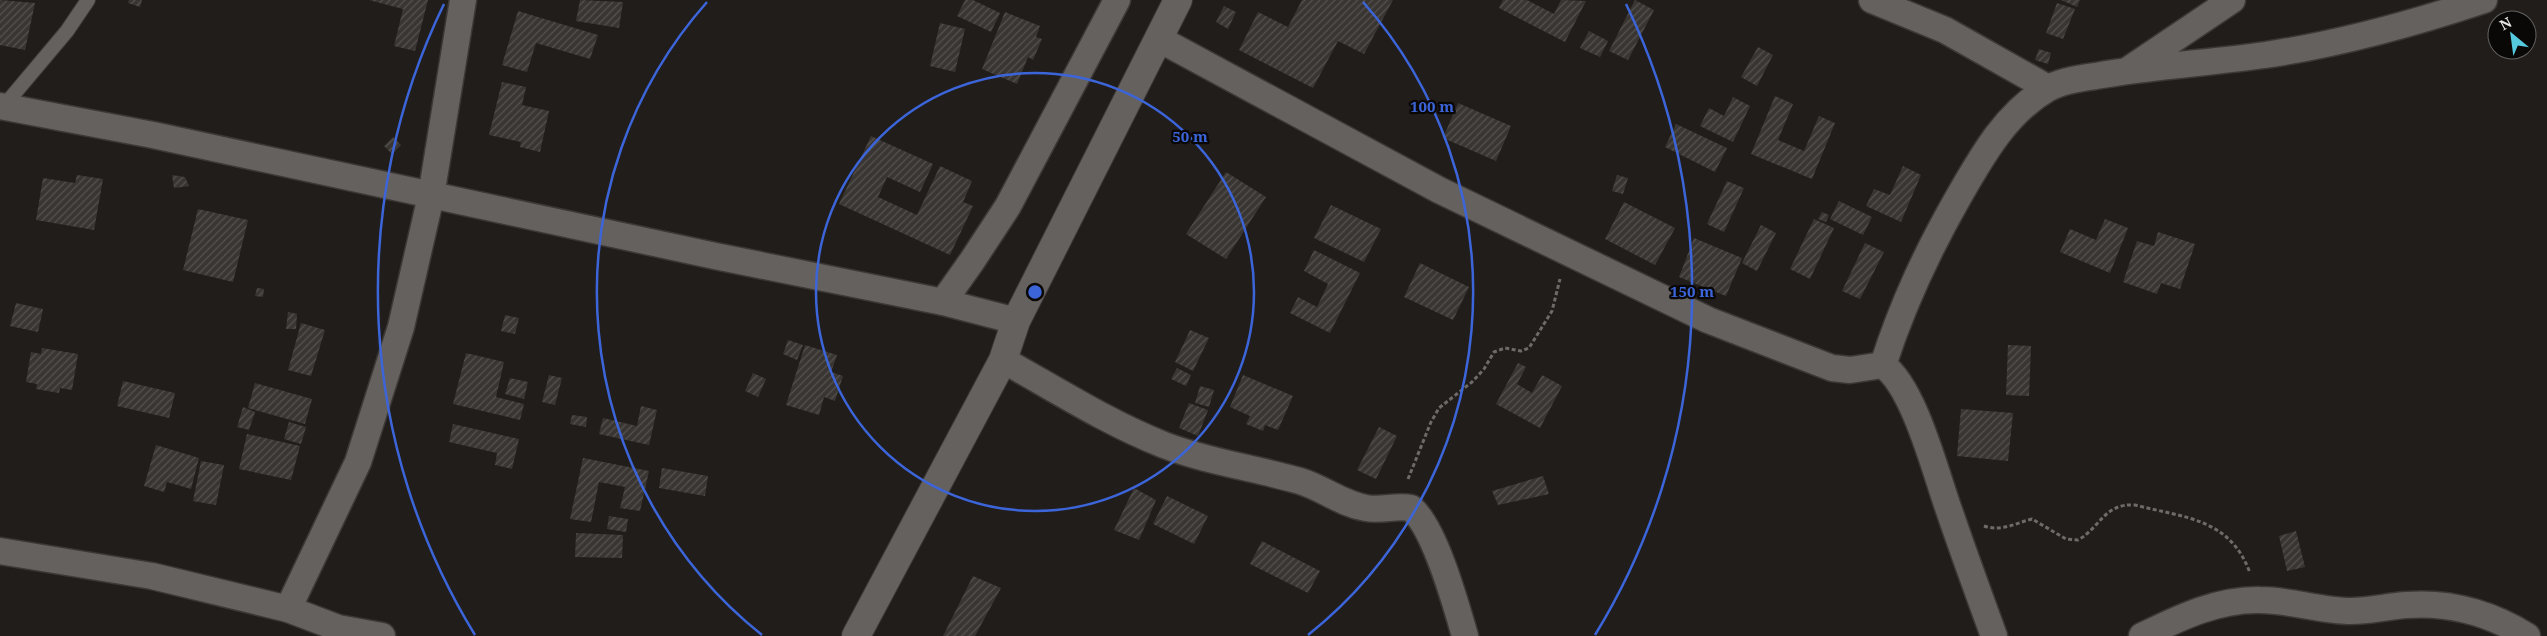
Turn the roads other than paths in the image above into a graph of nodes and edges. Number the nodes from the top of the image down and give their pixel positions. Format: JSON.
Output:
{"nodes":[{"id":1,"x":88,"y":0,"type":"edge"},
{"id":2,"x":463,"y":0,"type":"edge"},
{"id":3,"x":1117,"y":0,"type":"edge"},
{"id":4,"x":1178,"y":0,"type":"edge"},
{"id":5,"x":1872,"y":0,"type":"edge"},
{"id":6,"x":2232,"y":0,"type":"edge"},
{"id":7,"x":2484,"y":0,"type":"edge"},
{"id":8,"x":1159,"y":39,"type":"junction"},
{"id":9,"x":2129,"y":70,"type":"junction"},
{"id":10,"x":2048,"y":88,"type":"junction"},
{"id":11,"x":1,"y":107,"type":"edge"},
{"id":12,"x":431,"y":196,"type":"junction"},
{"id":13,"x":943,"y":302,"type":"junction"},
{"id":14,"x":1016,"y":321,"type":"junction"},
{"id":15,"x":1003,"y":360,"type":"junction"},
{"id":16,"x":1882,"y":365,"type":"junction"},
{"id":17,"x":0,"y":552,"type":"edge"},
{"id":18,"x":288,"y":609,"type":"junction"},
{"id":19,"x":382,"y":636,"type":"edge"},
{"id":20,"x":856,"y":636,"type":"edge"},
{"id":21,"x":1466,"y":636,"type":"edge"},
{"id":22,"x":1994,"y":636,"type":"edge"},
{"id":23,"x":2142,"y":636,"type":"edge"},
{"id":24,"x":2527,"y":636,"type":"edge"}],
"edges":[{"from":1,"to":11,"type":"lane"},
{"from":2,"to":12,"type":"street"},
{"from":3,"to":13,"type":"street"},
{"from":4,"to":8,"type":"street"},
{"from":5,"to":10,"type":"street"},
{"from":6,"to":9,"type":"street"},
{"from":7,"to":9,"type":"street"},
{"from":8,"to":14,"type":"street"},
{"from":8,"to":16,"type":"street"},
{"from":9,"to":10,"type":"street"},
{"from":10,"to":16,"type":"street"},
{"from":11,"to":12,"type":"street"},
{"from":12,"to":13,"type":"street"},
{"from":12,"to":18,"type":"street"},
{"from":13,"to":14,"type":"street"},
{"from":14,"to":15,"type":"street"},
{"from":15,"to":20,"type":"street"},
{"from":15,"to":21,"type":"street"},
{"from":16,"to":22,"type":"street"},
{"from":17,"to":18,"type":"street"},
{"from":18,"to":19,"type":"street"},
{"from":23,"to":24,"type":"street"}]}
